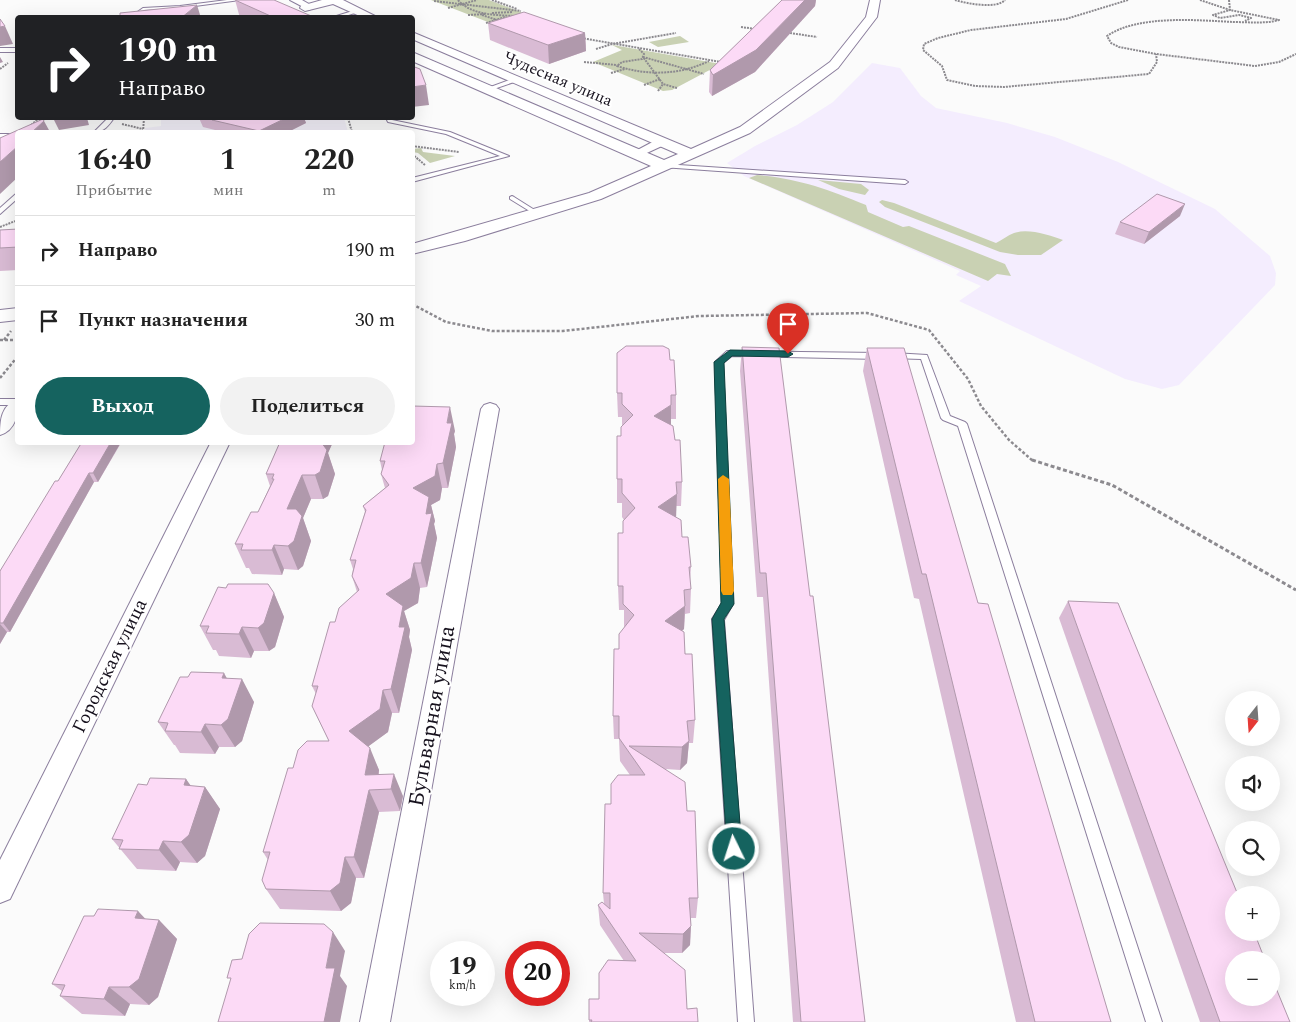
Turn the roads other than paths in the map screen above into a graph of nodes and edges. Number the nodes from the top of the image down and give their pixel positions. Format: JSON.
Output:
{"nodes":[{"id":1,"x":238,"y":0,"type":"edge"},
{"id":2,"x":295,"y":0,"type":"edge"},
{"id":3,"x":875,"y":0,"type":"edge"},
{"id":4,"x":309,"y":7,"type":"junction"},
{"id":5,"x":358,"y":10,"type":"junction"},
{"id":6,"x":135,"y":15,"type":"edge"},
{"id":7,"x":320,"y":15,"type":"edge"},
{"id":8,"x":342,"y":15,"type":"edge"},
{"id":9,"x":368,"y":15,"type":"edge"},
{"id":10,"x":415,"y":35,"type":"edge"},
{"id":11,"x":0,"y":50,"type":"edge"},
{"id":12,"x":15,"y":50,"type":"edge"},
{"id":13,"x":415,"y":57,"type":"edge"},
{"id":14,"x":515,"y":80,"type":"junction"},
{"id":15,"x":488,"y":89,"type":"junction"},
{"id":16,"x":109,"y":120,"type":"edge"},
{"id":17,"x":390,"y":120,"type":"edge"},
{"id":18,"x":99,"y":130,"type":"edge"},
{"id":19,"x":0,"y":136,"type":"edge"},
{"id":20,"x":15,"y":136,"type":"edge"},
{"id":21,"x":660,"y":142,"type":"junction"},
{"id":22,"x":636,"y":154,"type":"junction"},
{"id":23,"x":691,"y":154,"type":"junction"},
{"id":24,"x":664,"y":166,"type":"junction"},
{"id":25,"x":415,"y":179,"type":"edge"},
{"id":26,"x":905,"y":182,"type":"dead end"},
{"id":27,"x":15,"y":197,"type":"edge"},
{"id":28,"x":512,"y":198,"type":"dead end"},
{"id":29,"x":0,"y":212,"type":"edge"},
{"id":30,"x":538,"y":214,"type":"junction"},
{"id":31,"x":415,"y":248,"type":"edge"},
{"id":32,"x":15,"y":314,"type":"edge"},
{"id":33,"x":0,"y":316,"type":"edge"},
{"id":34,"x":0,"y":402,"type":"edge"},
{"id":35,"x":15,"y":404,"type":"edge"},
{"id":36,"x":15,"y":408,"type":"edge"},
{"id":37,"x":490,"y":409,"type":"dead end"},
{"id":38,"x":0,"y":429,"type":"edge"},
{"id":39,"x":220,"y":445,"type":"edge"},
{"id":40,"x":0,"y":890,"type":"edge"},
{"id":41,"x":376,"y":1022,"type":"edge"},
{"id":42,"x":746,"y":1022,"type":"edge"},
{"id":43,"x":1154,"y":1022,"type":"edge"}],
"edges":[{"from":1,"to":6,"type":"lane"},
{"from":2,"to":4,"type":"street"},
{"from":3,"to":23,"type":"street"},
{"from":4,"to":5,"type":"street"},
{"from":4,"to":7,"type":"street"},
{"from":5,"to":8,"type":"lane"},
{"from":5,"to":9,"type":"street"},
{"from":10,"to":14,"type":"street","name":"Чудесная улица"},
{"from":11,"to":12,"type":"lane"},
{"from":13,"to":15,"type":"street","name":"Чудесная улица"},
{"from":14,"to":15,"type":"lane"},
{"from":14,"to":21,"type":"street","name":"Чудесная улица"},
{"from":15,"to":22,"type":"street","name":"Чудесная улица"},
{"from":16,"to":18,"type":"lane"},
{"from":17,"to":25,"type":"lane"},
{"from":19,"to":20,"type":"lane"},
{"from":21,"to":22,"type":"street"},
{"from":21,"to":23,"type":"street","name":"Чудесная улица"},
{"from":22,"to":24,"type":"street","name":"Чудесная улица"},
{"from":23,"to":24,"type":"street"},
{"from":24,"to":26,"type":"lane"},
{"from":24,"to":30,"type":"street"},
{"from":27,"to":29,"type":"lane"},
{"from":28,"to":30,"type":"lane"},
{"from":30,"to":31,"type":"street"},
{"from":32,"to":33,"type":"street"},
{"from":34,"to":35,"type":"lane"},
{"from":36,"to":38,"type":"street"},
{"from":37,"to":41,"type":"street","name":"Бульварная улица"},
{"from":39,"to":40,"type":"street","name":"Городская улица"},
{"from":42,"to":43,"type":"lane"}]}
